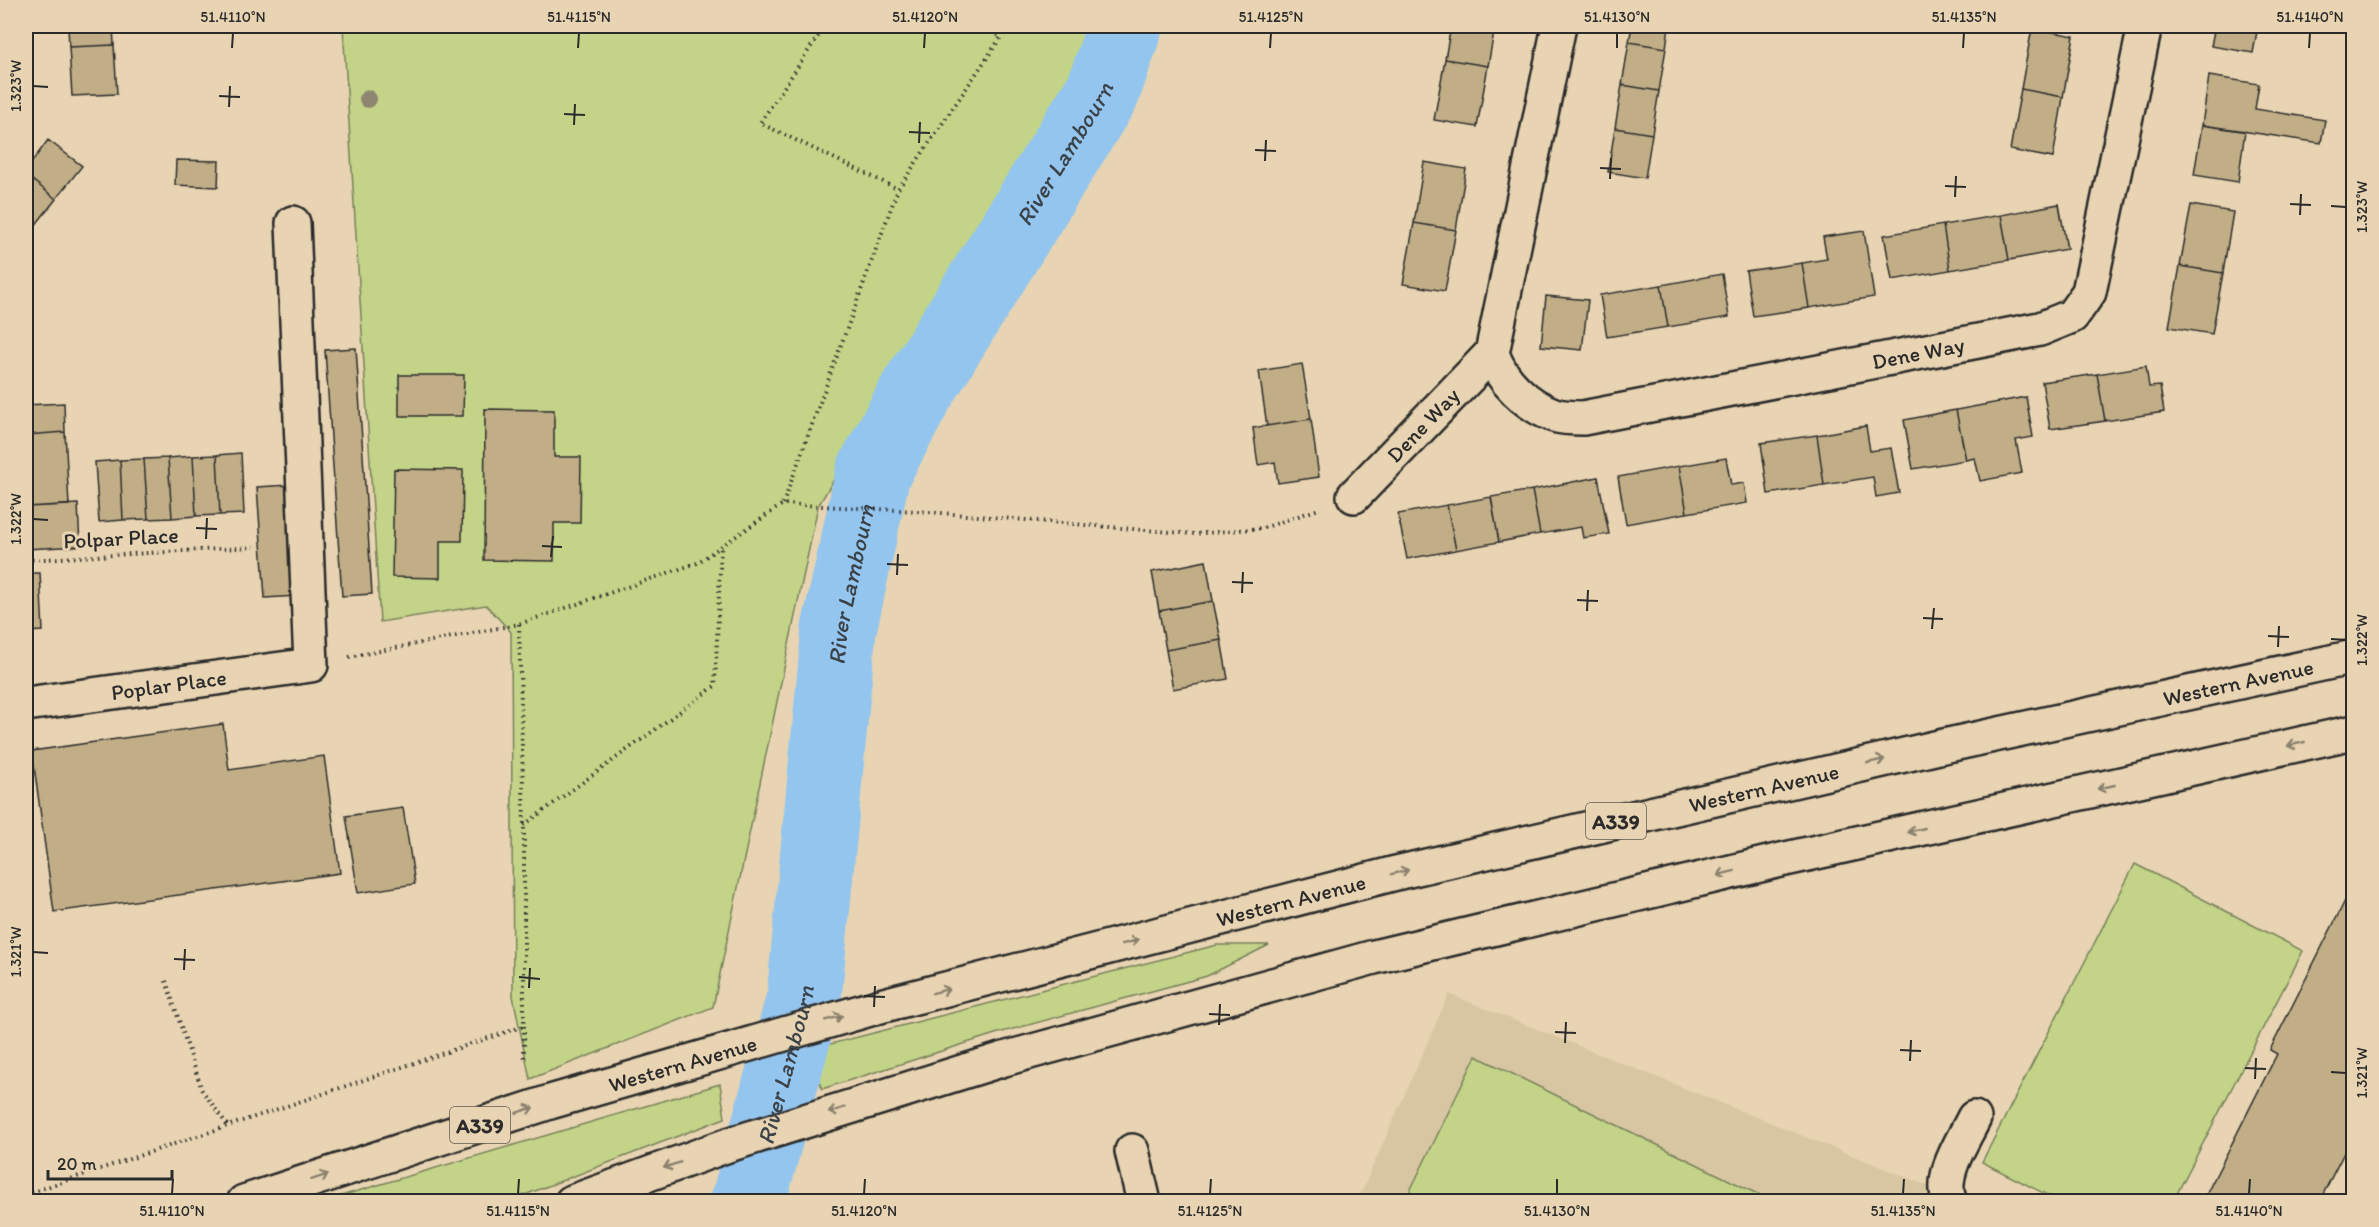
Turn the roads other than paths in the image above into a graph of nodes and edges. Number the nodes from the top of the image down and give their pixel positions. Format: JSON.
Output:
{"nodes":[{"id":1,"x":1560,"y":26,"type":"edge"},
{"id":2,"x":2145,"y":26,"type":"edge"},
{"id":3,"x":293,"y":223,"type":"dead end"},
{"id":4,"x":1492,"y":353,"type":"junction"},
{"id":5,"x":1354,"y":496,"type":"road end"},
{"id":6,"x":2354,"y":657,"type":"edge"},
{"id":7,"x":26,"y":704,"type":"edge"},
{"id":8,"x":2354,"y":732,"type":"edge"},
{"id":9,"x":1974,"y":1118,"type":"dead end"},
{"id":10,"x":1132,"y":1151,"type":"dead end"},
{"id":11,"x":244,"y":1202,"type":"edge"},
{"id":12,"x":572,"y":1202,"type":"edge"},
{"id":13,"x":1144,"y":1202,"type":"edge"},
{"id":14,"x":1950,"y":1202,"type":"edge"}],
"edges":[{"from":1,"to":4,"type":"main road"},
{"from":2,"to":4,"type":"main road","name":"Dene Way"},
{"from":3,"to":7,"type":"main road","name":"Poplar Place"},
{"from":4,"to":5,"type":"main road","name":"Dene Way"},
{"from":11,"to":6,"type":"main road","name":"Western Avenue","number":"A339","one_way":true},
{"from":8,"to":12,"type":"main road","one_way":true},
{"from":9,"to":14,"type":"main road"},
{"from":10,"to":13,"type":"main road"}]}
